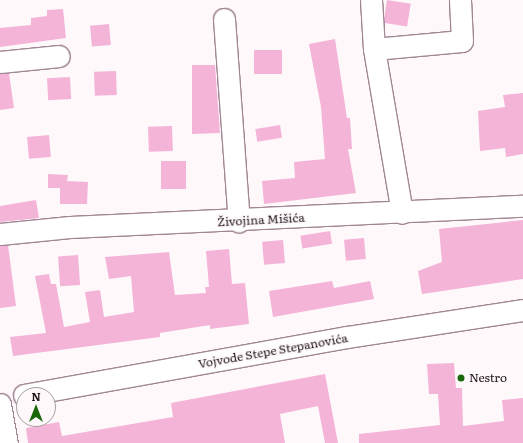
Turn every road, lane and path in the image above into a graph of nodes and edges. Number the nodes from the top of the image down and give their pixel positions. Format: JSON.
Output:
{"nodes":[{"id":1,"x":371,"y":0,"type":"edge"},
{"id":2,"x":460,"y":0,"type":"edge"},
{"id":3,"x":224,"y":19,"type":"dead end"},
{"id":4,"x":374,"y":49,"type":"junction"},
{"id":5,"x":59,"y":56,"type":"dead end"},
{"id":6,"x":0,"y":62,"type":"edge"},
{"id":7,"x":523,"y":206,"type":"edge"},
{"id":8,"x":402,"y":213,"type":"junction"},
{"id":9,"x":239,"y":221,"type":"junction"},
{"id":10,"x":0,"y":234,"type":"edge"},
{"id":11,"x":523,"y":310,"type":"edge"},
{"id":12,"x":56,"y":389,"type":"edge"},
{"id":13,"x":16,"y":396,"type":"edge"},
{"id":14,"x":0,"y":399,"type":"edge"},
{"id":15,"x":0,"y":404,"type":"edge"},
{"id":16,"x":7,"y":443,"type":"edge"}],
"edges":[{"from":1,"to":4,"type":"street"},
{"from":2,"to":4,"type":"street"},
{"from":3,"to":9,"type":"street"},
{"from":4,"to":8,"type":"street"},
{"from":5,"to":6,"type":"street"},
{"from":7,"to":8,"type":"street","name":"Živojina Mišića"},
{"from":8,"to":9,"type":"street","name":"Živojina Mišića"},
{"from":9,"to":10,"type":"street","name":"Živojina Mišića"},
{"from":11,"to":12,"type":"street","name":"Vojvode Stepe Stepanovića"},
{"from":13,"to":14,"type":"street","name":"Vojvode Stepe Stepanovića"},
{"from":15,"to":16,"type":"street"}]}
